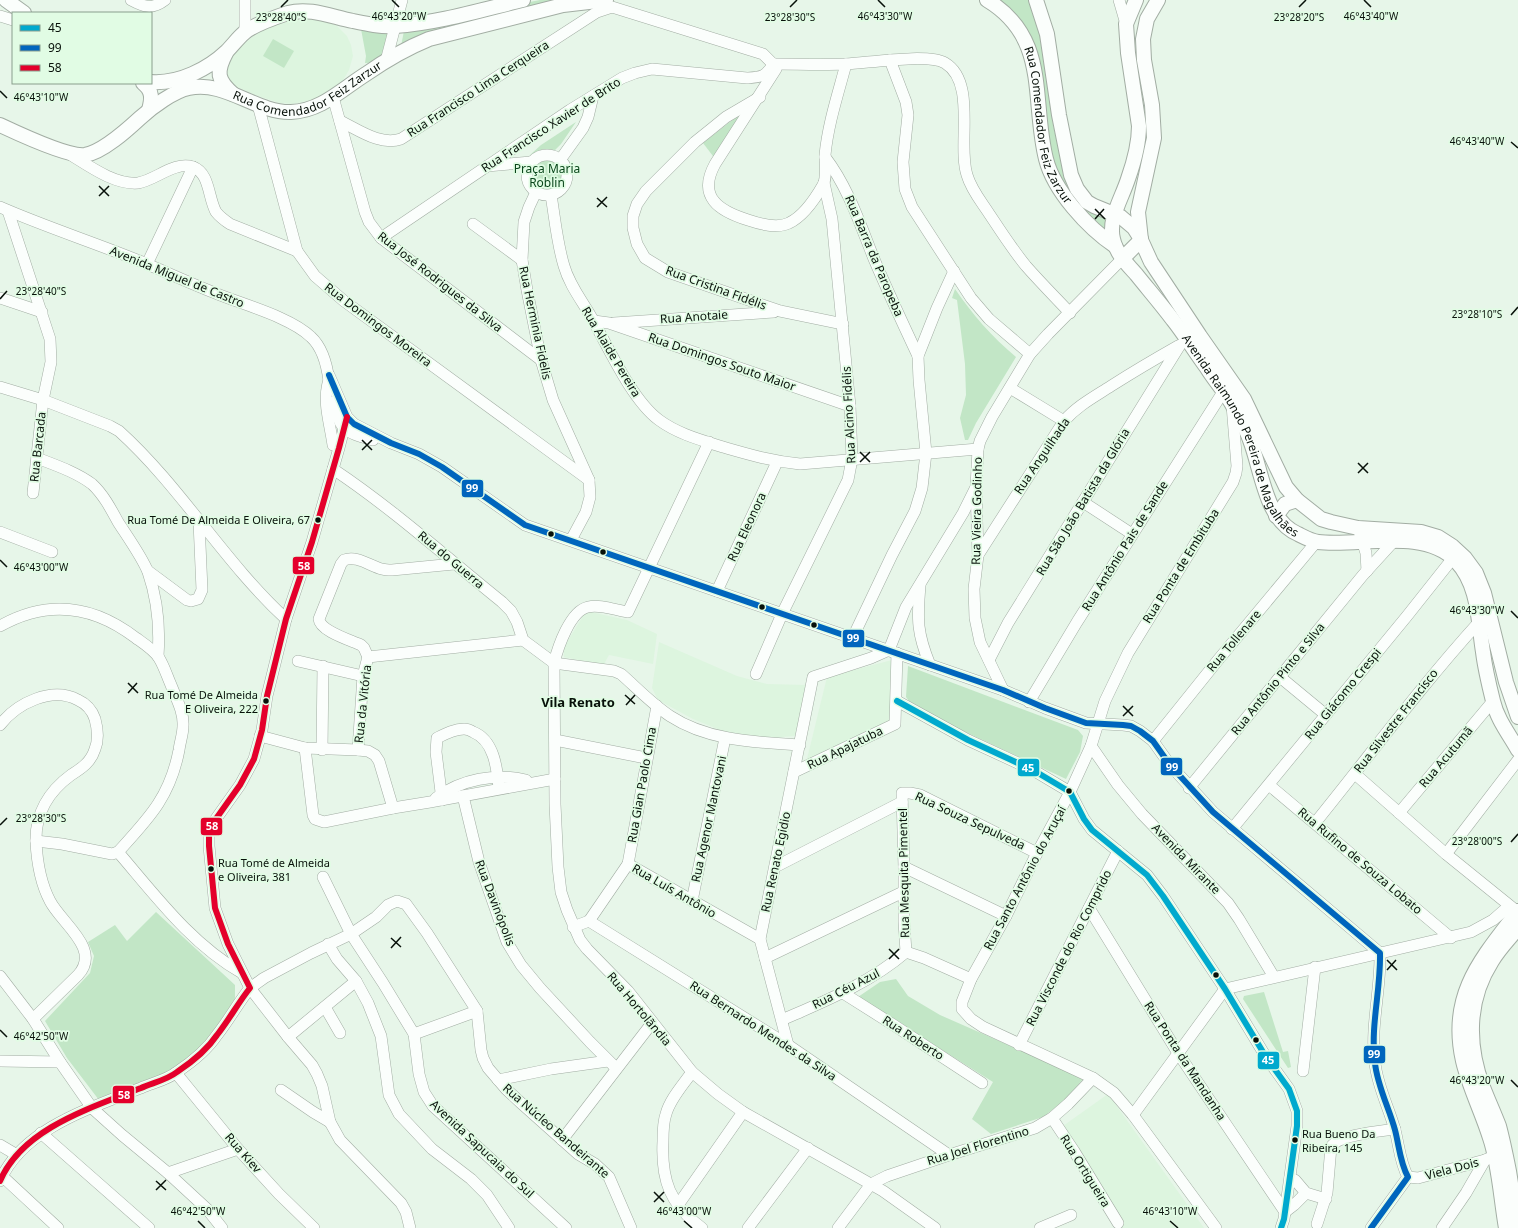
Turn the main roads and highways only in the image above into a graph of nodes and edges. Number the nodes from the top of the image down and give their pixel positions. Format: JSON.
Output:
{"nodes":[{"id":1,"x":6,"y":0,"type":"edge"},
{"id":2,"x":522,"y":0,"type":"edge"},
{"id":3,"x":986,"y":0,"type":"edge"},
{"id":4,"x":1036,"y":0,"type":"edge"},
{"id":5,"x":1136,"y":0,"type":"edge"},
{"id":6,"x":1158,"y":0,"type":"edge"},
{"id":7,"x":609,"y":2,"type":"edge"},
{"id":8,"x":23,"y":12,"type":"edge"},
{"id":9,"x":227,"y":51,"type":"junction"},
{"id":10,"x":152,"y":82,"type":"edge"},
{"id":11,"x":144,"y":84,"type":"edge"},
{"id":12,"x":235,"y":96,"type":"junction"},
{"id":13,"x":149,"y":110,"type":"junction"},
{"id":14,"x":0,"y":125,"type":"edge"},
{"id":15,"x":1078,"y":202,"type":"junction"},
{"id":16,"x":1115,"y":214,"type":"junction"},
{"id":17,"x":1141,"y":240,"type":"junction"},
{"id":18,"x":1115,"y":246,"type":"junction"},
{"id":19,"x":1123,"y":258,"type":"junction"},
{"id":20,"x":1297,"y":500,"type":"junction"},
{"id":21,"x":1276,"y":516,"type":"junction"},
{"id":22,"x":1321,"y":519,"type":"junction"},
{"id":23,"x":1313,"y":540,"type":"junction"},
{"id":24,"x":1518,"y":717,"type":"edge"},
{"id":25,"x":1518,"y":750,"type":"edge"},
{"id":26,"x":1516,"y":910,"type":"edge"},
{"id":27,"x":1518,"y":928,"type":"edge"},
{"id":28,"x":1502,"y":1140,"type":"junction"},
{"id":29,"x":1490,"y":1158,"type":"junction"},
{"id":30,"x":1508,"y":1169,"type":"junction"},
{"id":31,"x":1506,"y":1228,"type":"edge"},
{"id":32,"x":1513,"y":1228,"type":"edge"}],
"edges":[{"from":1,"to":8,"type":"main road"},
{"from":2,"to":9,"type":"main road"},
{"from":3,"to":15,"type":"main road","name":"Rua Comendador Feiz Zarzur"},
{"from":4,"to":15,"type":"main road","name":"Rua Comendador Feiz Zarzur"},
{"from":5,"to":16,"type":"main road","name":"Avenida Raimundo Pereira de Magalhães"},
{"from":6,"to":17,"type":"main road","name":"Avenida Raimundo Pereira de Magalhães"},
{"from":7,"to":12,"type":"main road","name":"Rua Comendador Feiz Zarzur"},
{"from":9,"to":10,"type":"main road"},
{"from":9,"to":12,"type":"main road"},
{"from":11,"to":13,"type":"main road"},
{"from":12,"to":13,"type":"main road","name":"Rua Comendador Feiz Zarzur"},
{"from":13,"to":14,"type":"main road","name":"Rua Comendador Feiz Zarzur"},
{"from":15,"to":16,"type":"main road","name":"Rua Comendador Feiz Zarzur"},
{"from":15,"to":18,"type":"main road","name":"Rua Comendador Feiz Zarzur"},
{"from":16,"to":17,"type":"main road","name":"Rua Comendador Feiz Zarzur"},
{"from":16,"to":18,"type":"main road","name":"Avenida Raimundo Pereira de Magalhães"},
{"from":17,"to":19,"type":"main road"},
{"from":17,"to":20,"type":"main road","name":"Avenida Raimundo Pereira de Magalhães"},
{"from":18,"to":19,"type":"main road","name":"Avenida Raimundo Pereira de Magalhães"},
{"from":19,"to":21,"type":"main road","name":"Avenida Raimundo Pereira de Magalhães"},
{"from":20,"to":21,"type":"main road"},
{"from":20,"to":22,"type":"main road","name":"Avenida Raimundo Pereira de Magalhães"},
{"from":21,"to":23,"type":"main road","name":"Avenida Raimundo Pereira de Magalhães"},
{"from":22,"to":23,"type":"main road"},
{"from":22,"to":24,"type":"main road","name":"Avenida Raimundo Pereira de Magalhães"},
{"from":23,"to":25,"type":"main road","name":"Avenida Raimundo Pereira de Magalhães"},
{"from":26,"to":29,"type":"main road"},
{"from":27,"to":28,"type":"main road"},
{"from":28,"to":29,"type":"main road"},
{"from":28,"to":30,"type":"main road"},
{"from":29,"to":30,"type":"main road"},
{"from":29,"to":31,"type":"main road"},
{"from":30,"to":32,"type":"main road"}]}
